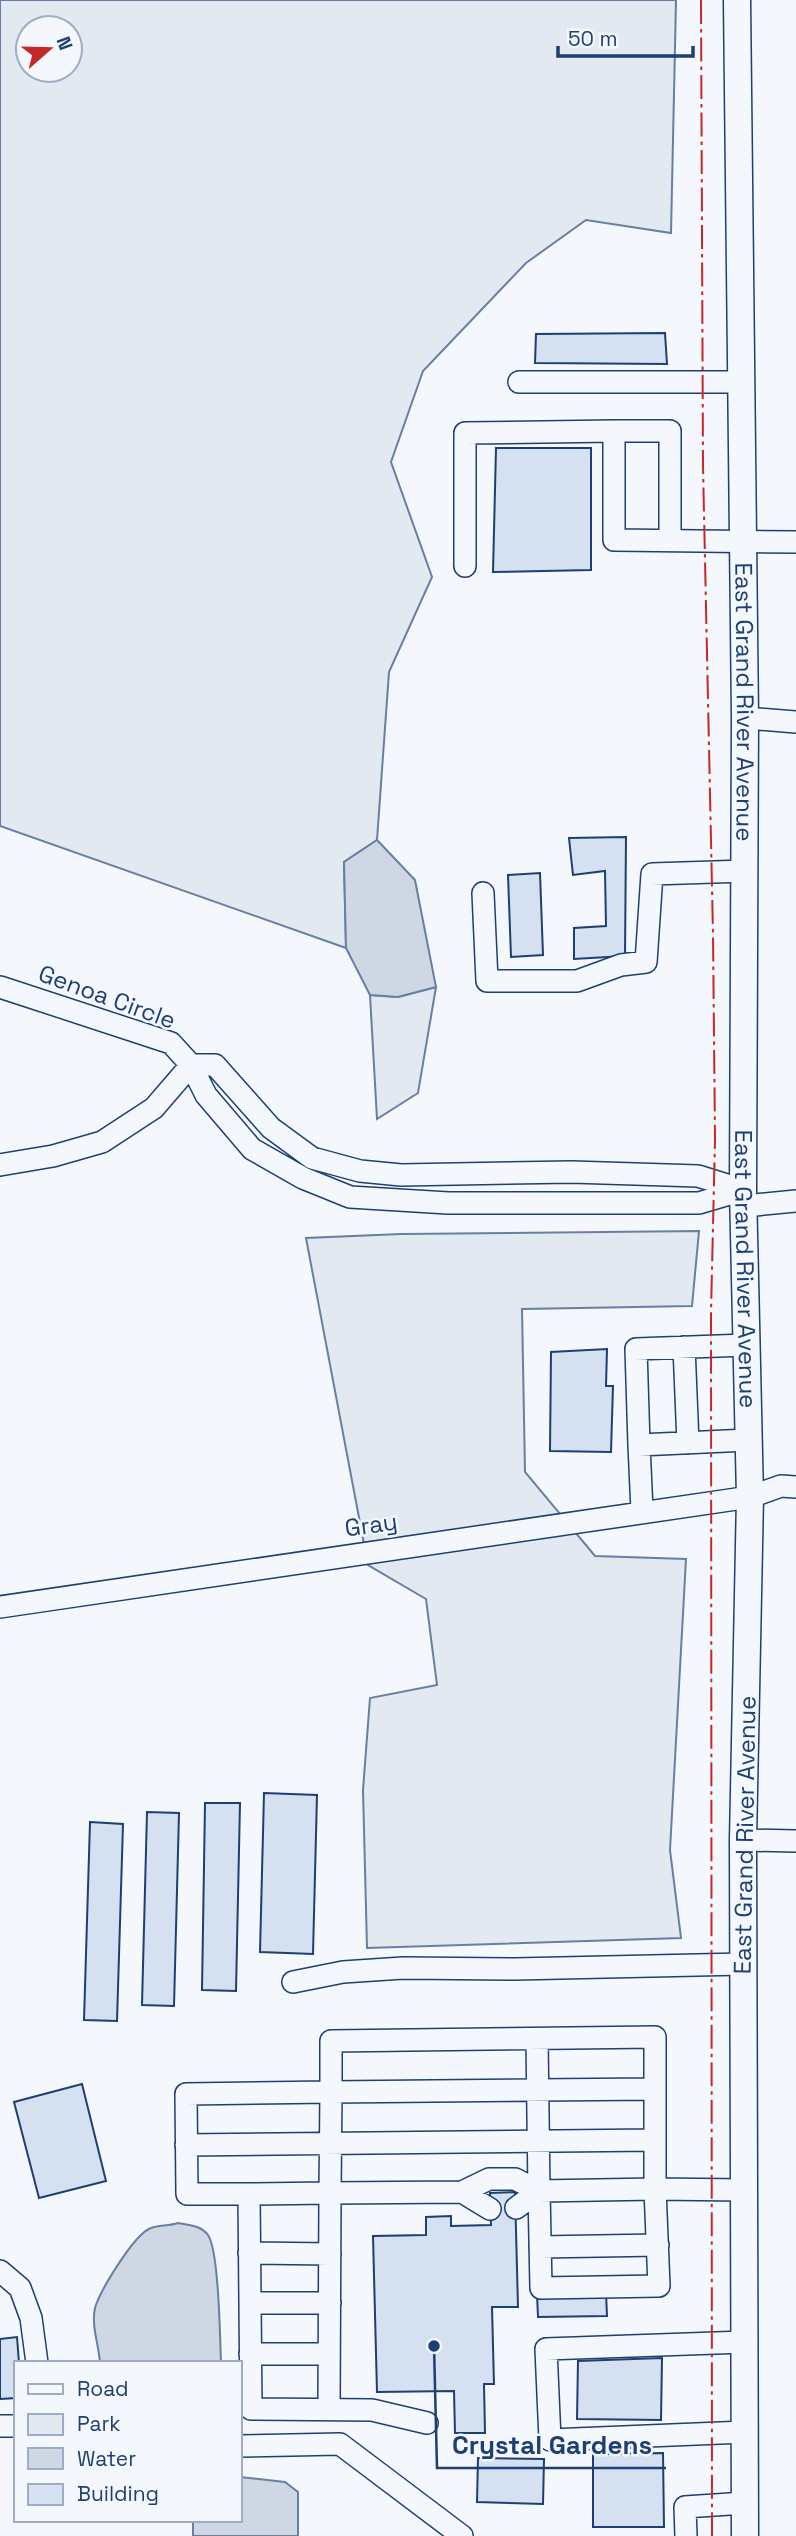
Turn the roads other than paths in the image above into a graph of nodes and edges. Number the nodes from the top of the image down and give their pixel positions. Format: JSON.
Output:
{"nodes":[{"id":1,"x":737,"y":0,"type":"edge"},
{"id":2,"x":519,"y":382,"type":"dead end"},
{"id":3,"x":741,"y":382,"type":"junction"},
{"id":4,"x":614,"y":431,"type":"junction"},
{"id":5,"x":670,"y":539,"type":"junction"},
{"id":6,"x":743,"y":541,"type":"junction"},
{"id":7,"x":796,"y":542,"type":"edge"},
{"id":8,"x":466,"y":566,"type":"dead end"},
{"id":9,"x":745,"y":718,"type":"junction"},
{"id":10,"x":796,"y":722,"type":"edge"},
{"id":11,"x":745,"y":871,"type":"junction"},
{"id":12,"x":483,"y":893,"type":"dead end"},
{"id":13,"x":0,"y":987,"type":"edge"},
{"id":14,"x":191,"y":1065,"type":"junction"},
{"id":15,"x":312,"y":1158,"type":"junction"},
{"id":16,"x":0,"y":1165,"type":"edge"},
{"id":17,"x":450,"y":1174,"type":"junction"},
{"id":18,"x":636,"y":1174,"type":"junction"},
{"id":19,"x":303,"y":1178,"type":"junction"},
{"id":20,"x":744,"y":1198,"type":"junction"},
{"id":21,"x":796,"y":1201,"type":"edge"},
{"id":22,"x":448,"y":1203,"type":"junction"},
{"id":23,"x":636,"y":1203,"type":"junction"},
{"id":24,"x":746,"y":1345,"type":"junction"},
{"id":25,"x":684,"y":1347,"type":"junction"},
{"id":26,"x":748,"y":1440,"type":"junction"},
{"id":27,"x":688,"y":1443,"type":"junction"},
{"id":28,"x":639,"y":1445,"type":"junction"},
{"id":29,"x":796,"y":1487,"type":"edge"},
{"id":30,"x":750,"y":1497,"type":"junction"},
{"id":31,"x":642,"y":1511,"type":"junction"},
{"id":32,"x":0,"y":1607,"type":"edge"},
{"id":33,"x":743,"y":1840,"type":"junction"},
{"id":34,"x":796,"y":1841,"type":"edge"},
{"id":35,"x":743,"y":1965,"type":"junction"},
{"id":36,"x":293,"y":1982,"type":"dead end"},
{"id":37,"x":537,"y":2039,"type":"junction"},
{"id":38,"x":654,"y":2089,"type":"junction"},
{"id":39,"x":538,"y":2090,"type":"junction"},
{"id":40,"x":331,"y":2092,"type":"junction"},
{"id":41,"x":654,"y":2140,"type":"junction"},
{"id":42,"x":539,"y":2141,"type":"junction"},
{"id":43,"x":331,"y":2144,"type":"junction"},
{"id":44,"x":186,"y":2145,"type":"junction"},
{"id":45,"x":655,"y":2189,"type":"junction"},
{"id":46,"x":744,"y":2190,"type":"junction"},
{"id":47,"x":539,"y":2191,"type":"junction"},
{"id":48,"x":462,"y":2192,"type":"junction"},
{"id":49,"x":330,"y":2193,"type":"junction"},
{"id":50,"x":249,"y":2194,"type":"junction"},
{"id":51,"x":516,"y":2208,"type":"dead end"},
{"id":52,"x":490,"y":2209,"type":"dead end"},
{"id":53,"x":657,"y":2245,"type":"junction"},
{"id":54,"x":540,"y":2247,"type":"junction"},
{"id":55,"x":249,"y":2253,"type":"junction"},
{"id":56,"x":330,"y":2254,"type":"junction"},
{"id":57,"x":0,"y":2271,"type":"edge"},
{"id":58,"x":330,"y":2303,"type":"junction"},
{"id":59,"x":250,"y":2304,"type":"junction"},
{"id":60,"x":744,"y":2342,"type":"junction"},
{"id":61,"x":250,"y":2354,"type":"junction"},
{"id":62,"x":329,"y":2354,"type":"junction"},
{"id":63,"x":37,"y":2361,"type":"edge"},
{"id":64,"x":329,"y":2408,"type":"junction"},
{"id":65,"x":427,"y":2423,"type":"dead end"},
{"id":66,"x":744,"y":2432,"type":"junction"},
{"id":67,"x":242,"y":2446,"type":"edge"},
{"id":68,"x":745,"y":2504,"type":"junction"},
{"id":69,"x":462,"y":2536,"type":"edge"},
{"id":70,"x":686,"y":2536,"type":"edge"},
{"id":71,"x":745,"y":2536,"type":"edge"}],
"edges":[{"from":1,"to":3,"type":"main road","name":"East Grand River Avenue"},
{"from":2,"to":3,"type":"street"},
{"from":3,"to":6,"type":"main road","name":"East Grand River Avenue"},
{"from":4,"to":5,"type":"street"},
{"from":4,"to":5,"type":"street"},
{"from":4,"to":8,"type":"street"},
{"from":5,"to":6,"type":"street"},
{"from":6,"to":7,"type":"street"},
{"from":6,"to":9,"type":"main road","name":"East Grand River Avenue"},
{"from":9,"to":10,"type":"street"},
{"from":9,"to":11,"type":"main road","name":"East Grand River Avenue"},
{"from":11,"to":12,"type":"street"},
{"from":11,"to":20,"type":"main road","name":"East Grand River Avenue"},
{"from":13,"to":14,"type":"street","name":"Genoa Circle"},
{"from":14,"to":15,"type":"street","name":"Genoa Circle"},
{"from":14,"to":16,"type":"street","name":"Genoa Circle"},
{"from":14,"to":19,"type":"street","name":"Genoa Circle"},
{"from":15,"to":17,"type":"street","name":"Genoa Circle"},
{"from":15,"to":19,"type":"street"},
{"from":17,"to":18,"type":"street","name":"Genoa Circle"},
{"from":17,"to":22,"type":"street"},
{"from":18,"to":20,"type":"street","name":"Genoa Circle"},
{"from":18,"to":23,"type":"street"},
{"from":19,"to":22,"type":"street","name":"Genoa Circle"},
{"from":20,"to":21,"type":"street"},
{"from":20,"to":23,"type":"street","name":"Genoa Circle"},
{"from":20,"to":24,"type":"main road","name":"East Grand River Avenue"},
{"from":22,"to":23,"type":"street","name":"Genoa Circle"},
{"from":24,"to":25,"type":"street"},
{"from":24,"to":26,"type":"main road","name":"East Grand River Avenue"},
{"from":25,"to":27,"type":"street"},
{"from":25,"to":28,"type":"street"},
{"from":26,"to":27,"type":"street"},
{"from":26,"to":30,"type":"main road","name":"East Grand River Avenue"},
{"from":27,"to":28,"type":"street"},
{"from":28,"to":31,"type":"street"},
{"from":29,"to":30,"type":"street","name":"Gray"},
{"from":30,"to":31,"type":"street","name":"Gray"},
{"from":30,"to":33,"type":"main road","name":"East Grand River Avenue"},
{"from":31,"to":32,"type":"street","name":"Gray"},
{"from":33,"to":34,"type":"street"},
{"from":33,"to":35,"type":"main road","name":"East Grand River Avenue"},
{"from":35,"to":36,"type":"street"},
{"from":35,"to":46,"type":"main road","name":"East Grand River Avenue"},
{"from":37,"to":38,"type":"street"},
{"from":37,"to":39,"type":"street"},
{"from":37,"to":40,"type":"street"},
{"from":38,"to":39,"type":"street"},
{"from":38,"to":41,"type":"street"},
{"from":39,"to":40,"type":"street"},
{"from":39,"to":42,"type":"street"},
{"from":40,"to":43,"type":"street"},
{"from":40,"to":44,"type":"street"},
{"from":41,"to":42,"type":"street"},
{"from":41,"to":45,"type":"street"},
{"from":42,"to":43,"type":"street"},
{"from":42,"to":47,"type":"street"},
{"from":43,"to":44,"type":"street"},
{"from":43,"to":49,"type":"street"},
{"from":44,"to":50,"type":"street"},
{"from":45,"to":46,"type":"street"},
{"from":45,"to":47,"type":"street"},
{"from":45,"to":53,"type":"street"},
{"from":46,"to":60,"type":"main road","name":"East Grand River Avenue"},
{"from":47,"to":48,"type":"street"},
{"from":47,"to":51,"type":"street"},
{"from":47,"to":54,"type":"street"},
{"from":48,"to":49,"type":"street"},
{"from":48,"to":52,"type":"street"},
{"from":49,"to":50,"type":"street"},
{"from":49,"to":56,"type":"street"},
{"from":50,"to":55,"type":"street"},
{"from":53,"to":54,"type":"street"},
{"from":53,"to":54,"type":"street"},
{"from":55,"to":56,"type":"street"},
{"from":55,"to":59,"type":"street"},
{"from":56,"to":58,"type":"street"},
{"from":57,"to":63,"type":"street"},
{"from":58,"to":59,"type":"street"},
{"from":58,"to":62,"type":"street"},
{"from":59,"to":61,"type":"street"},
{"from":60,"to":66,"type":"main road","name":"East Grand River Avenue"},
{"from":60,"to":66,"type":"street"},
{"from":61,"to":62,"type":"street"},
{"from":61,"to":64,"type":"street"},
{"from":62,"to":64,"type":"street"},
{"from":64,"to":65,"type":"street"},
{"from":66,"to":68,"type":"main road","name":"East Grand River Avenue"},
{"from":67,"to":69,"type":"street"},
{"from":68,"to":70,"type":"street"},
{"from":68,"to":71,"type":"main road","name":"East Grand River Avenue"}]}
